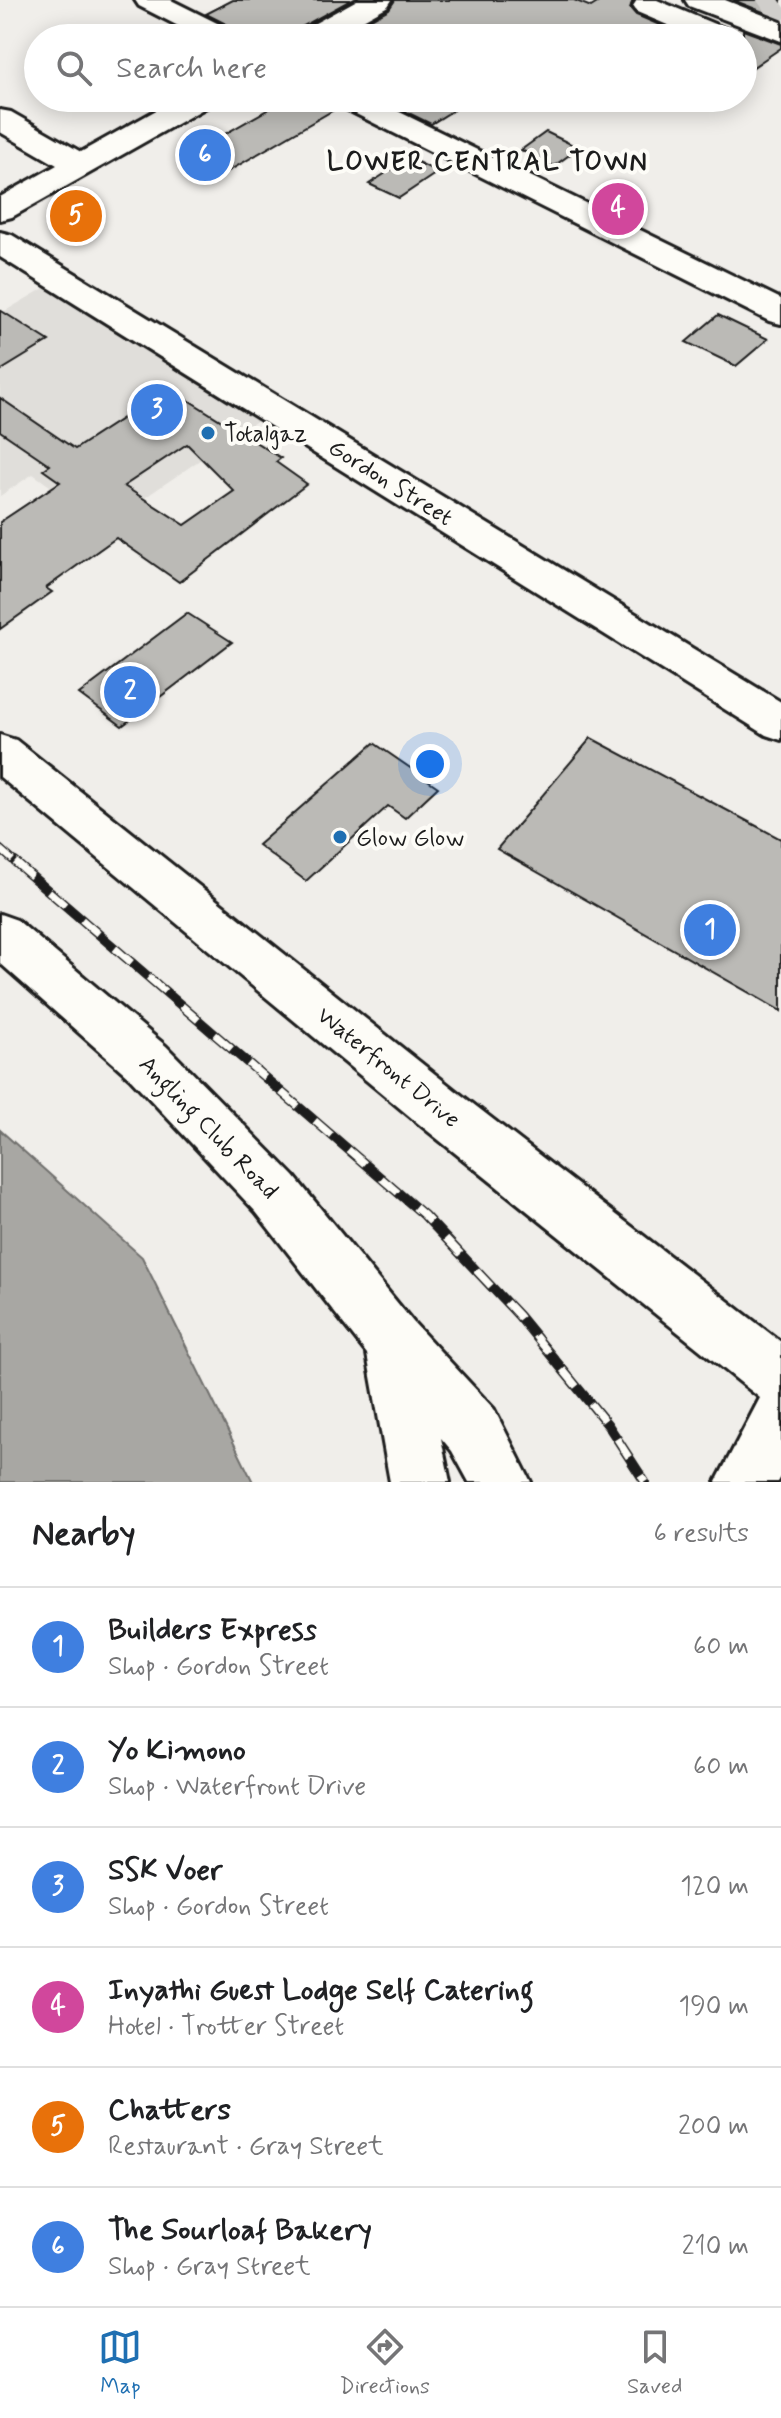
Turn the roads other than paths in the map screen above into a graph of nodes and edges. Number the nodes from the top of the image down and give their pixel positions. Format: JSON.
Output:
{"nodes":[{"id":1,"x":149,"y":0,"type":"edge"},
{"id":2,"x":378,"y":0,"type":"edge"},
{"id":3,"x":699,"y":0,"type":"edge"},
{"id":4,"x":647,"y":6,"type":"dead end"},
{"id":5,"x":766,"y":22,"type":"edge"},
{"id":6,"x":197,"y":24,"type":"edge"},
{"id":7,"x":334,"y":24,"type":"edge"},
{"id":8,"x":688,"y":24,"type":"edge"},
{"id":9,"x":176,"y":112,"type":"edge"},
{"id":10,"x":375,"y":112,"type":"edge"},
{"id":11,"x":0,"y":119,"type":"edge"},
{"id":12,"x":80,"y":165,"type":"junction"},
{"id":13,"x":0,"y":210,"type":"edge"},
{"id":14,"x":0,"y":242,"type":"edge"},
{"id":15,"x":781,"y":313,"type":"edge"},
{"id":16,"x":778,"y":709,"type":"edge"},
{"id":17,"x":0,"y":752,"type":"edge"},
{"id":18,"x":0,"y":934,"type":"edge"},
{"id":19,"x":393,"y":1342,"type":"junction"},
{"id":20,"x":781,"y":1378,"type":"edge"},
{"id":21,"x":781,"y":1418,"type":"edge"},
{"id":22,"x":420,"y":1482,"type":"edge"},
{"id":23,"x":501,"y":1482,"type":"edge"},
{"id":24,"x":746,"y":1482,"type":"edge"}],
"edges":[{"from":1,"to":6,"type":"street"},
{"from":2,"to":7,"type":"street"},
{"from":3,"to":5,"type":"street"},
{"from":4,"to":8,"type":"street"},
{"from":9,"to":12,"type":"street"},
{"from":10,"to":15,"type":"street"},
{"from":11,"to":12,"type":"street"},
{"from":12,"to":13,"type":"street"},
{"from":14,"to":16,"type":"street","name":"Gordon Street"},
{"from":17,"to":20,"type":"street","name":"Waterfront Drive"},
{"from":18,"to":19,"type":"street","name":"Angling Club Road"},
{"from":19,"to":22,"type":"street","name":"Angling Club Road"},
{"from":19,"to":23,"type":"street","name":"Angling Club Road"},
{"from":21,"to":24,"type":"street"}]}
